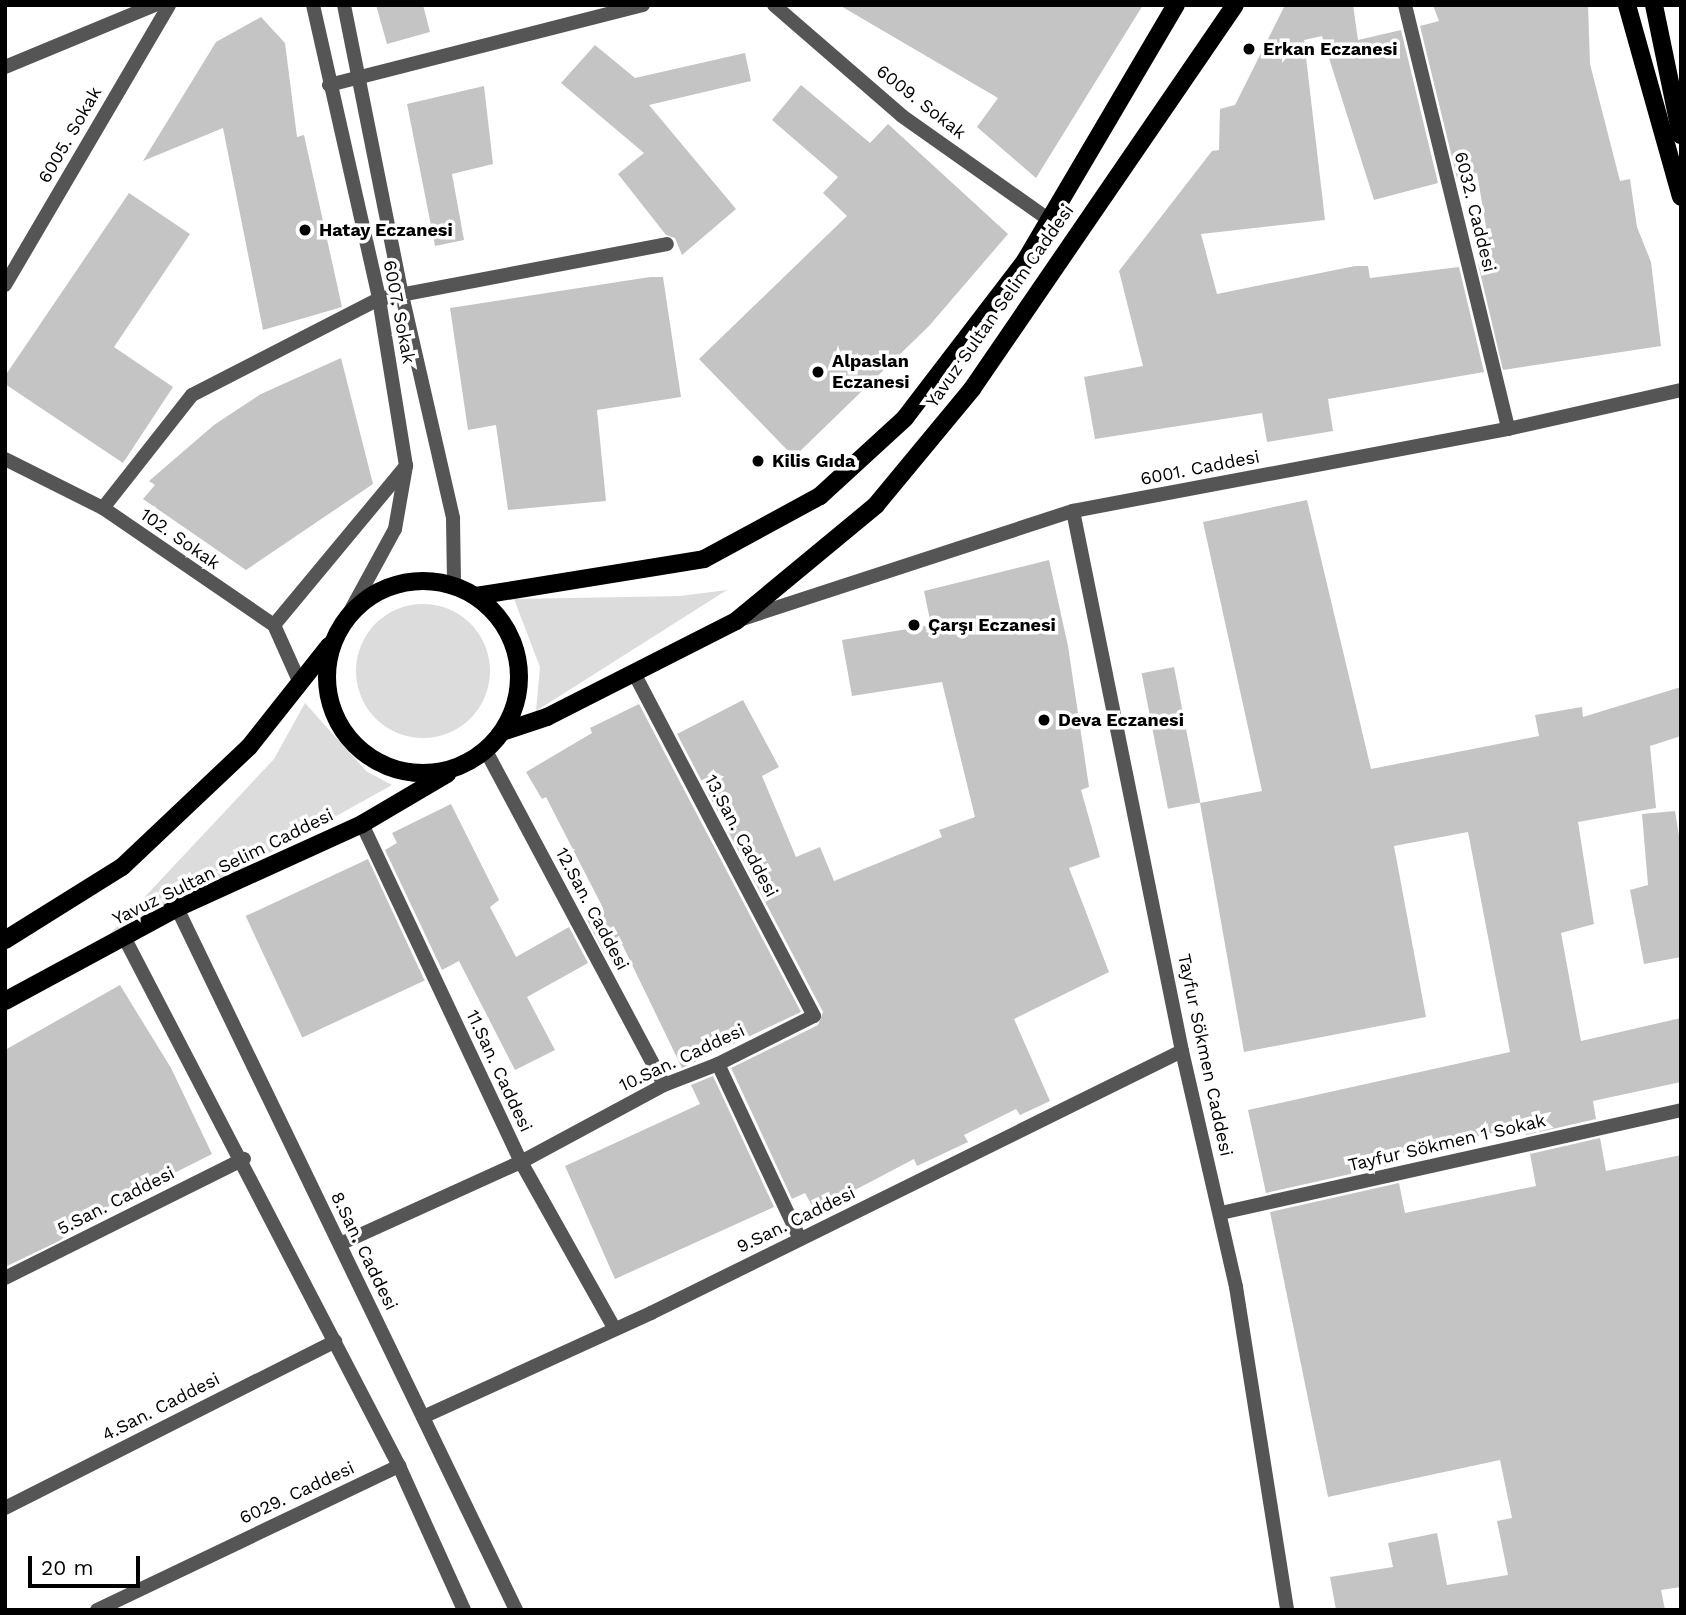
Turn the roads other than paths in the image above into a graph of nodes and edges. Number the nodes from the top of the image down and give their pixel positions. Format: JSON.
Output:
{"nodes":[{"id":1,"x":155,"y":5,"type":"edge"},
{"id":2,"x":169,"y":5,"type":"edge"},
{"id":3,"x":313,"y":5,"type":"edge"},
{"id":4,"x":344,"y":5,"type":"edge"},
{"id":5,"x":643,"y":5,"type":"edge"},
{"id":6,"x":774,"y":5,"type":"edge"},
{"id":7,"x":1176,"y":5,"type":"edge"},
{"id":8,"x":1235,"y":5,"type":"edge"},
{"id":9,"x":1405,"y":5,"type":"edge"},
{"id":10,"x":1628,"y":5,"type":"edge"},
{"id":11,"x":1654,"y":5,"type":"edge"},
{"id":12,"x":5,"y":67,"type":"edge"},
{"id":13,"x":358,"y":78,"type":"junction"},
{"id":14,"x":329,"y":85,"type":"junction"},
{"id":15,"x":1681,"y":135,"type":"edge"},
{"id":16,"x":1681,"y":197,"type":"edge"},
{"id":17,"x":1051,"y":221,"type":"junction"},
{"id":18,"x":667,"y":244,"type":"dead end"},
{"id":19,"x":5,"y":285,"type":"edge"},
{"id":20,"x":402,"y":295,"type":"junction"},
{"id":21,"x":379,"y":299,"type":"junction"},
{"id":22,"x":1681,"y":390,"type":"edge"},
{"id":23,"x":1508,"y":429,"type":"junction"},
{"id":24,"x":5,"y":459,"type":"edge"},
{"id":25,"x":406,"y":466,"type":"junction"},
{"id":26,"x":103,"y":508,"type":"junction"},
{"id":27,"x":1073,"y":511,"type":"junction"},
{"id":28,"x":454,"y":585,"type":"junction"},
{"id":29,"x":476,"y":596,"type":"junction"},
{"id":30,"x":347,"y":617,"type":"junction"},
{"id":31,"x":736,"y":621,"type":"junction"},
{"id":32,"x":274,"y":625,"type":"junction"},
{"id":33,"x":333,"y":640,"type":"junction"},
{"id":34,"x":634,"y":673,"type":"junction"},
{"id":35,"x":300,"y":683,"type":"junction"},
{"id":36,"x":502,"y":732,"type":"junction"},
{"id":37,"x":486,"y":751,"type":"junction"},
{"id":38,"x":458,"y":768,"type":"junction"},
{"id":39,"x":362,"y":824,"type":"junction"},
{"id":40,"x":177,"y":908,"type":"junction"},
{"id":41,"x":124,"y":937,"type":"junction"},
{"id":42,"x":5,"y":940,"type":"edge"},
{"id":43,"x":5,"y":1001,"type":"edge"},
{"id":44,"x":814,"y":1016,"type":"joint"},
{"id":45,"x":1182,"y":1051,"type":"junction"},
{"id":46,"x":718,"y":1064,"type":"junction"},
{"id":47,"x":664,"y":1085,"type":"junction"},
{"id":48,"x":1681,"y":1110,"type":"edge"},
{"id":49,"x":244,"y":1159,"type":"junction"},
{"id":50,"x":521,"y":1162,"type":"junction"},
{"id":51,"x":1221,"y":1213,"type":"junction"},
{"id":52,"x":800,"y":1239,"type":"junction"},
{"id":53,"x":340,"y":1244,"type":"junction"},
{"id":54,"x":5,"y":1278,"type":"edge"},
{"id":55,"x":614,"y":1328,"type":"junction"},
{"id":56,"x":335,"y":1340,"type":"junction"},
{"id":57,"x":423,"y":1417,"type":"junction"},
{"id":58,"x":399,"y":1466,"type":"junction"},
{"id":59,"x":5,"y":1508,"type":"edge"},
{"id":60,"x":460,"y":1609,"type":"edge"},
{"id":61,"x":97,"y":1610,"type":"edge"},
{"id":62,"x":516,"y":1610,"type":"edge"},
{"id":63,"x":1287,"y":1610,"type":"edge"}],
"edges":[{"from":1,"to":12,"type":"street"},
{"from":2,"to":19,"type":"street","name":"6005. Sokak"},
{"from":3,"to":14,"type":"street","name":"6007. Sokak"},
{"from":4,"to":13,"type":"street","name":"6007. Sokak"},
{"from":5,"to":13,"type":"street"},
{"from":6,"to":17,"type":"street","name":"6009. Sokak"},
{"from":7,"to":17,"type":"main road","name":"Yavuz Sultan Selim Caddesi"},
{"from":8,"to":31,"type":"main road","name":"Yavuz Sultan Selim Caddesi"},
{"from":9,"to":23,"type":"street","name":"6032. Caddesi"},
{"from":10,"to":16,"type":"main road"},
{"from":11,"to":15,"type":"main road"},
{"from":13,"to":14,"type":"street"},
{"from":13,"to":20,"type":"street","name":"6007. Sokak"},
{"from":14,"to":21,"type":"street","name":"6007. Sokak"},
{"from":17,"to":29,"type":"main road","name":"Yavuz Sultan Selim Caddesi"},
{"from":18,"to":20,"type":"street"},
{"from":20,"to":21,"type":"street"},
{"from":20,"to":28,"type":"street","name":"6007. Sokak"},
{"from":21,"to":25,"type":"street","name":"6007. Sokak"},
{"from":21,"to":26,"type":"street"},
{"from":22,"to":23,"type":"street","name":"6001. Caddesi"},
{"from":23,"to":27,"type":"street","name":"6001. Caddesi"},
{"from":24,"to":26,"type":"street","name":"102. Sokak"},
{"from":25,"to":30,"type":"street","name":"6007. Sokak"},
{"from":25,"to":32,"type":"street"},
{"from":26,"to":32,"type":"street","name":"102. Sokak"},
{"from":27,"to":31,"type":"street","name":"6001. Caddesi"},
{"from":27,"to":45,"type":"street","name":"Tayfur Sökmen Caddesi"},
{"from":28,"to":29,"type":"main road","name":"Yavuz Sultan Selim Caddesi"},
{"from":28,"to":30,"type":"main road","name":"Yavuz Sultan Selim Caddesi"},
{"from":29,"to":36,"type":"main road","name":"Yavuz Sultan Selim Caddesi"},
{"from":30,"to":33,"type":"main road","name":"Yavuz Sultan Selim Caddesi"},
{"from":31,"to":34,"type":"main road","name":"Yavuz Sultan Selim Caddesi"},
{"from":32,"to":35,"type":"street"},
{"from":33,"to":35,"type":"main road","name":"Yavuz Sultan Selim Caddesi"},
{"from":33,"to":38,"type":"main road","name":"Yavuz Sultan Selim Caddesi"},
{"from":34,"to":36,"type":"main road","name":"Yavuz Sultan Selim Caddesi"},
{"from":34,"to":44,"type":"street","name":"13.San. Caddesi"},
{"from":35,"to":42,"type":"main road","name":"Yavuz Sultan Selim Caddesi"},
{"from":36,"to":37,"type":"main road","name":"Yavuz Sultan Selim Caddesi"},
{"from":37,"to":38,"type":"main road","name":"Yavuz Sultan Selim Caddesi"},
{"from":37,"to":47,"type":"street","name":"12.San. Caddesi"},
{"from":38,"to":39,"type":"main road","name":"Yavuz Sultan Selim Caddesi"},
{"from":39,"to":40,"type":"main road","name":"Yavuz Sultan Selim Caddesi"},
{"from":39,"to":50,"type":"street","name":"11.San. Caddesi"},
{"from":40,"to":41,"type":"main road","name":"Yavuz Sultan Selim Caddesi"},
{"from":40,"to":53,"type":"street","name":"8.San. Caddesi"},
{"from":41,"to":43,"type":"main road","name":"Yavuz Sultan Selim Caddesi"},
{"from":41,"to":49,"type":"street"},
{"from":44,"to":46,"type":"street","name":"10.San. Caddesi"},
{"from":45,"to":51,"type":"street","name":"Tayfur Sökmen Caddesi"},
{"from":45,"to":52,"type":"street","name":"9.San. Caddesi"},
{"from":46,"to":47,"type":"street","name":"10.San. Caddesi"},
{"from":46,"to":52,"type":"street"},
{"from":47,"to":50,"type":"street","name":"10.San. Caddesi"},
{"from":48,"to":51,"type":"street","name":"Tayfur Sökmen 1 Sokak"},
{"from":49,"to":54,"type":"street","name":"5.San. Caddesi"},
{"from":49,"to":56,"type":"street"},
{"from":50,"to":53,"type":"street","name":"10.San. Caddesi"},
{"from":50,"to":55,"type":"street","name":"11.San. Caddesi"},
{"from":51,"to":63,"type":"street","name":"Tayfur Sökmen Caddesi"},
{"from":52,"to":55,"type":"street","name":"9.San. Caddesi"},
{"from":53,"to":57,"type":"street","name":"8.San. Caddesi"},
{"from":55,"to":57,"type":"street","name":"9.San. Caddesi"},
{"from":56,"to":58,"type":"street"},
{"from":56,"to":59,"type":"street","name":"4.San. Caddesi"},
{"from":57,"to":62,"type":"street","name":"8.San. Caddesi"},
{"from":58,"to":60,"type":"street"},
{"from":58,"to":61,"type":"street","name":"6029. Caddesi"}]}
